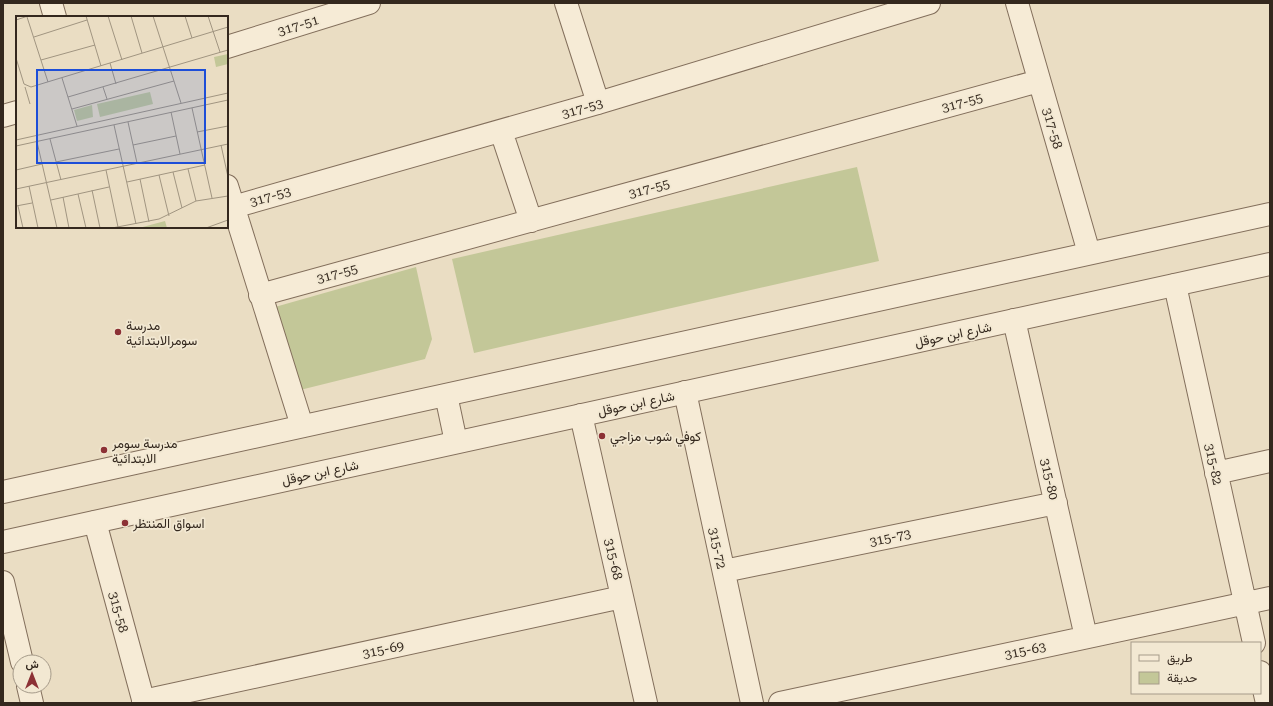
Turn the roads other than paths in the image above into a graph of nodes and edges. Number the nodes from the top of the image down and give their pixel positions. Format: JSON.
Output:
{"nodes":[{"id":1,"x":51,"y":3,"type":"edge"},
{"id":2,"x":369,"y":3,"type":"edge"},
{"id":3,"x":566,"y":3,"type":"edge"},
{"id":4,"x":928,"y":3,"type":"edge"},
{"id":5,"x":1017,"y":3,"type":"edge"},
{"id":6,"x":55,"y":16,"type":"edge"},
{"id":7,"x":228,"y":47,"type":"edge"},
{"id":8,"x":1039,"y":81,"type":"junction"},
{"id":9,"x":598,"y":103,"type":"junction"},
{"id":10,"x":16,"y":112,"type":"edge"},
{"id":11,"x":3,"y":116,"type":"edge"},
{"id":12,"x":501,"y":131,"type":"junction"},
{"id":13,"x":228,"y":190,"type":"edge"},
{"id":14,"x":233,"y":207,"type":"junction"},
{"id":15,"x":1270,"y":214,"type":"edge"},
{"id":16,"x":531,"y":220,"type":"junction"},
{"id":17,"x":1089,"y":253,"type":"junction"},
{"id":18,"x":1270,"y":264,"type":"edge"},
{"id":19,"x":1175,"y":285,"type":"junction"},
{"id":20,"x":260,"y":294,"type":"junction"},
{"id":21,"x":1014,"y":320,"type":"junction"},
{"id":22,"x":685,"y":392,"type":"junction"},
{"id":23,"x":446,"y":395,"type":"junction"},
{"id":24,"x":581,"y":415,"type":"junction"},
{"id":25,"x":302,"y":426,"type":"junction"},
{"id":26,"x":456,"y":442,"type":"junction"},
{"id":27,"x":1270,"y":461,"type":"edge"},
{"id":28,"x":1216,"y":472,"type":"junction"},
{"id":29,"x":3,"y":492,"type":"edge"},
{"id":30,"x":1056,"y":503,"type":"junction"},
{"id":31,"x":95,"y":522,"type":"junction"},
{"id":32,"x":3,"y":542,"type":"edge"},
{"id":33,"x":724,"y":571,"type":"junction"},
{"id":34,"x":3,"y":582,"type":"edge"},
{"id":35,"x":622,"y":597,"type":"junction"},
{"id":36,"x":1270,"y":598,"type":"edge"},
{"id":37,"x":1245,"y":603,"type":"junction"},
{"id":38,"x":1086,"y":637,"type":"junction"},
{"id":39,"x":1254,"y":642,"type":"edge"},
{"id":40,"x":20,"y":654,"type":"edge"},
{"id":41,"x":1261,"y":676,"type":"edge"},
{"id":42,"x":143,"y":702,"type":"edge"},
{"id":43,"x":646,"y":703,"type":"edge"},
{"id":44,"x":752,"y":703,"type":"edge"},
{"id":45,"x":780,"y":703,"type":"edge"},
{"id":46,"x":1267,"y":703,"type":"edge"}],
"edges":[{"from":1,"to":6,"type":"street"},
{"from":2,"to":7,"type":"street","name":"317-51"},
{"from":3,"to":9,"type":"street"},
{"from":4,"to":9,"type":"street","name":"317-53"},
{"from":5,"to":8,"type":"street","name":"317-58"},
{"from":8,"to":16,"type":"street","name":"317-55"},
{"from":8,"to":17,"type":"street","name":"317-58"},
{"from":9,"to":12,"type":"street","name":"317-53"},
{"from":10,"to":11,"type":"street"},
{"from":12,"to":14,"type":"street","name":"317-53"},
{"from":12,"to":16,"type":"street"},
{"from":13,"to":14,"type":"street"},
{"from":14,"to":20,"type":"street"},
{"from":15,"to":17,"type":"street"},
{"from":16,"to":20,"type":"street","name":"317-55"},
{"from":17,"to":23,"type":"street"},
{"from":18,"to":19,"type":"street","name":"شارع ابن حوقل"},
{"from":19,"to":21,"type":"street","name":"شارع ابن حوقل"},
{"from":19,"to":28,"type":"street","name":"315-82"},
{"from":20,"to":25,"type":"street"},
{"from":21,"to":22,"type":"street","name":"شارع ابن حوقل"},
{"from":21,"to":30,"type":"street","name":"315-80"},
{"from":22,"to":24,"type":"street","name":"شارع ابن حوقل"},
{"from":22,"to":33,"type":"street","name":"315-72"},
{"from":23,"to":25,"type":"street"},
{"from":23,"to":26,"type":"street"},
{"from":24,"to":26,"type":"street","name":"شارع ابن حوقل"},
{"from":24,"to":35,"type":"street","name":"315-68"},
{"from":25,"to":29,"type":"street"},
{"from":26,"to":31,"type":"street","name":"شارع ابن حوقل"},
{"from":27,"to":28,"type":"street"},
{"from":28,"to":37,"type":"street","name":"315-82"},
{"from":30,"to":33,"type":"street","name":"315-73"},
{"from":30,"to":38,"type":"street","name":"315-80"},
{"from":31,"to":32,"type":"street","name":"شارع ابن حوقل"},
{"from":31,"to":42,"type":"street","name":"315-58"},
{"from":33,"to":44,"type":"street","name":"315-72"},
{"from":34,"to":40,"type":"street"},
{"from":35,"to":42,"type":"street","name":"315-69"},
{"from":35,"to":43,"type":"street","name":"315-68"},
{"from":36,"to":37,"type":"street","name":"315-63"},
{"from":37,"to":38,"type":"street","name":"315-63"},
{"from":37,"to":39,"type":"street","name":"315-82"},
{"from":38,"to":45,"type":"street","name":"315-63"},
{"from":41,"to":46,"type":"street"}]}
